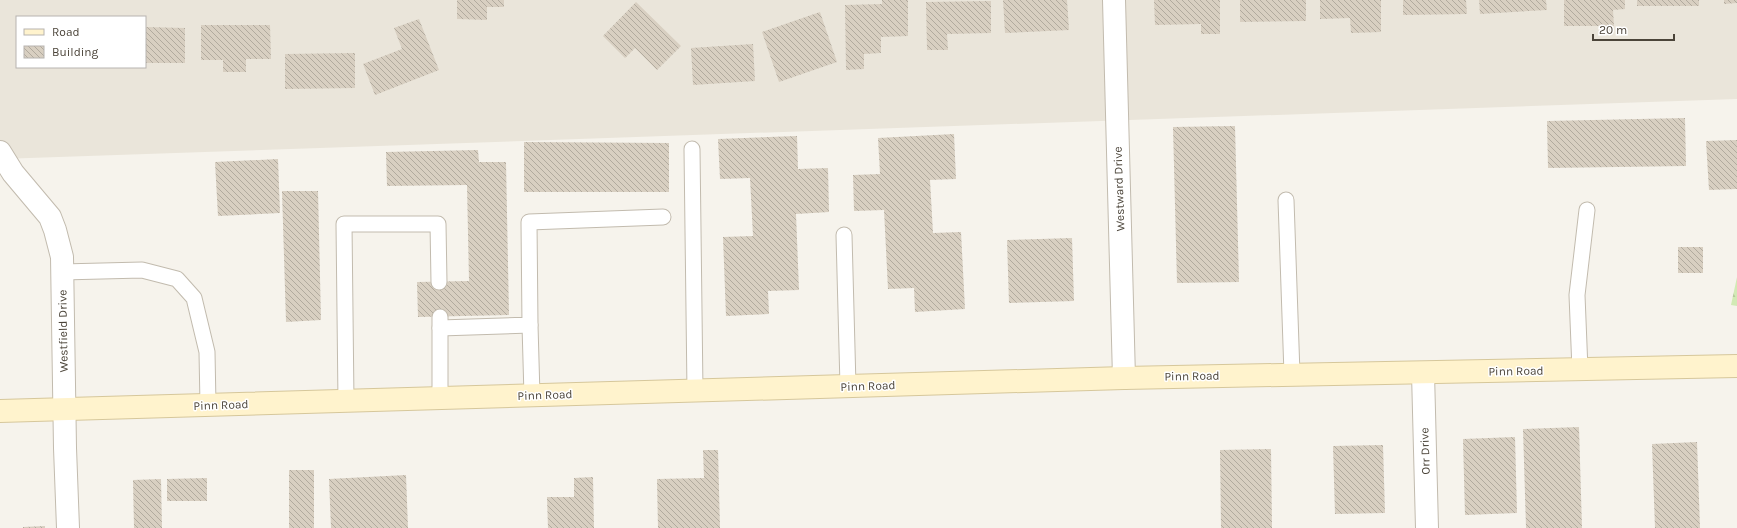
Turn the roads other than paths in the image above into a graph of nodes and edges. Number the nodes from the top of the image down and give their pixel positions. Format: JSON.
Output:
{"nodes":[{"id":1,"x":1114,"y":0,"type":"edge"},
{"id":2,"x":692,"y":149,"type":"dead end"},
{"id":3,"x":0,"y":152,"type":"edge"},
{"id":4,"x":1286,"y":200,"type":"dead end"},
{"id":5,"x":1587,"y":210,"type":"dead end"},
{"id":6,"x":663,"y":217,"type":"dead end"},
{"id":7,"x":844,"y":235,"type":"dead end"},
{"id":8,"x":62,"y":272,"type":"junction"},
{"id":9,"x":439,"y":282,"type":"dead end"},
{"id":10,"x":530,"y":324,"type":"junction"},
{"id":11,"x":1737,"y":366,"type":"edge"},
{"id":12,"x":1580,"y":370,"type":"junction"},
{"id":13,"x":1423,"y":373,"type":"junction"},
{"id":14,"x":1292,"y":374,"type":"junction"},
{"id":15,"x":1124,"y":378,"type":"junction"},
{"id":16,"x":848,"y":386,"type":"junction"},
{"id":17,"x":695,"y":391,"type":"junction"},
{"id":18,"x":532,"y":396,"type":"junction"},
{"id":19,"x":440,"y":398,"type":"junction"},
{"id":20,"x":346,"y":401,"type":"junction"},
{"id":21,"x":208,"y":405,"type":"junction"},
{"id":22,"x":64,"y":410,"type":"junction"},
{"id":23,"x":0,"y":411,"type":"edge"},
{"id":24,"x":68,"y":528,"type":"edge"},
{"id":25,"x":1427,"y":528,"type":"edge"}],
"edges":[{"from":1,"to":15,"type":"street","name":"Westward Drive"},
{"from":2,"to":17,"type":"lane"},
{"from":3,"to":8,"type":"street","name":"Westfield Drive"},
{"from":4,"to":14,"type":"lane"},
{"from":5,"to":12,"type":"lane"},
{"from":6,"to":10,"type":"lane"},
{"from":7,"to":16,"type":"lane"},
{"from":8,"to":21,"type":"lane"},
{"from":8,"to":22,"type":"street","name":"Westfield Drive"},
{"from":9,"to":20,"type":"lane"},
{"from":10,"to":18,"type":"lane"},
{"from":10,"to":19,"type":"lane"},
{"from":11,"to":12,"type":"street","name":"Pinn Road"},
{"from":12,"to":13,"type":"street","name":"Pinn Road"},
{"from":13,"to":14,"type":"street","name":"Pinn Road"},
{"from":13,"to":25,"type":"street","name":"Orr Drive"},
{"from":14,"to":15,"type":"street","name":"Pinn Road"},
{"from":15,"to":16,"type":"street","name":"Pinn Road"},
{"from":16,"to":17,"type":"street","name":"Pinn Road"},
{"from":17,"to":18,"type":"street","name":"Pinn Road"},
{"from":18,"to":19,"type":"street","name":"Pinn Road"},
{"from":19,"to":20,"type":"street","name":"Pinn Road"},
{"from":20,"to":21,"type":"street","name":"Pinn Road"},
{"from":21,"to":22,"type":"street","name":"Pinn Road"},
{"from":22,"to":23,"type":"street","name":"Pinn Road"},
{"from":22,"to":24,"type":"street","name":"Westfield Drive"}]}
